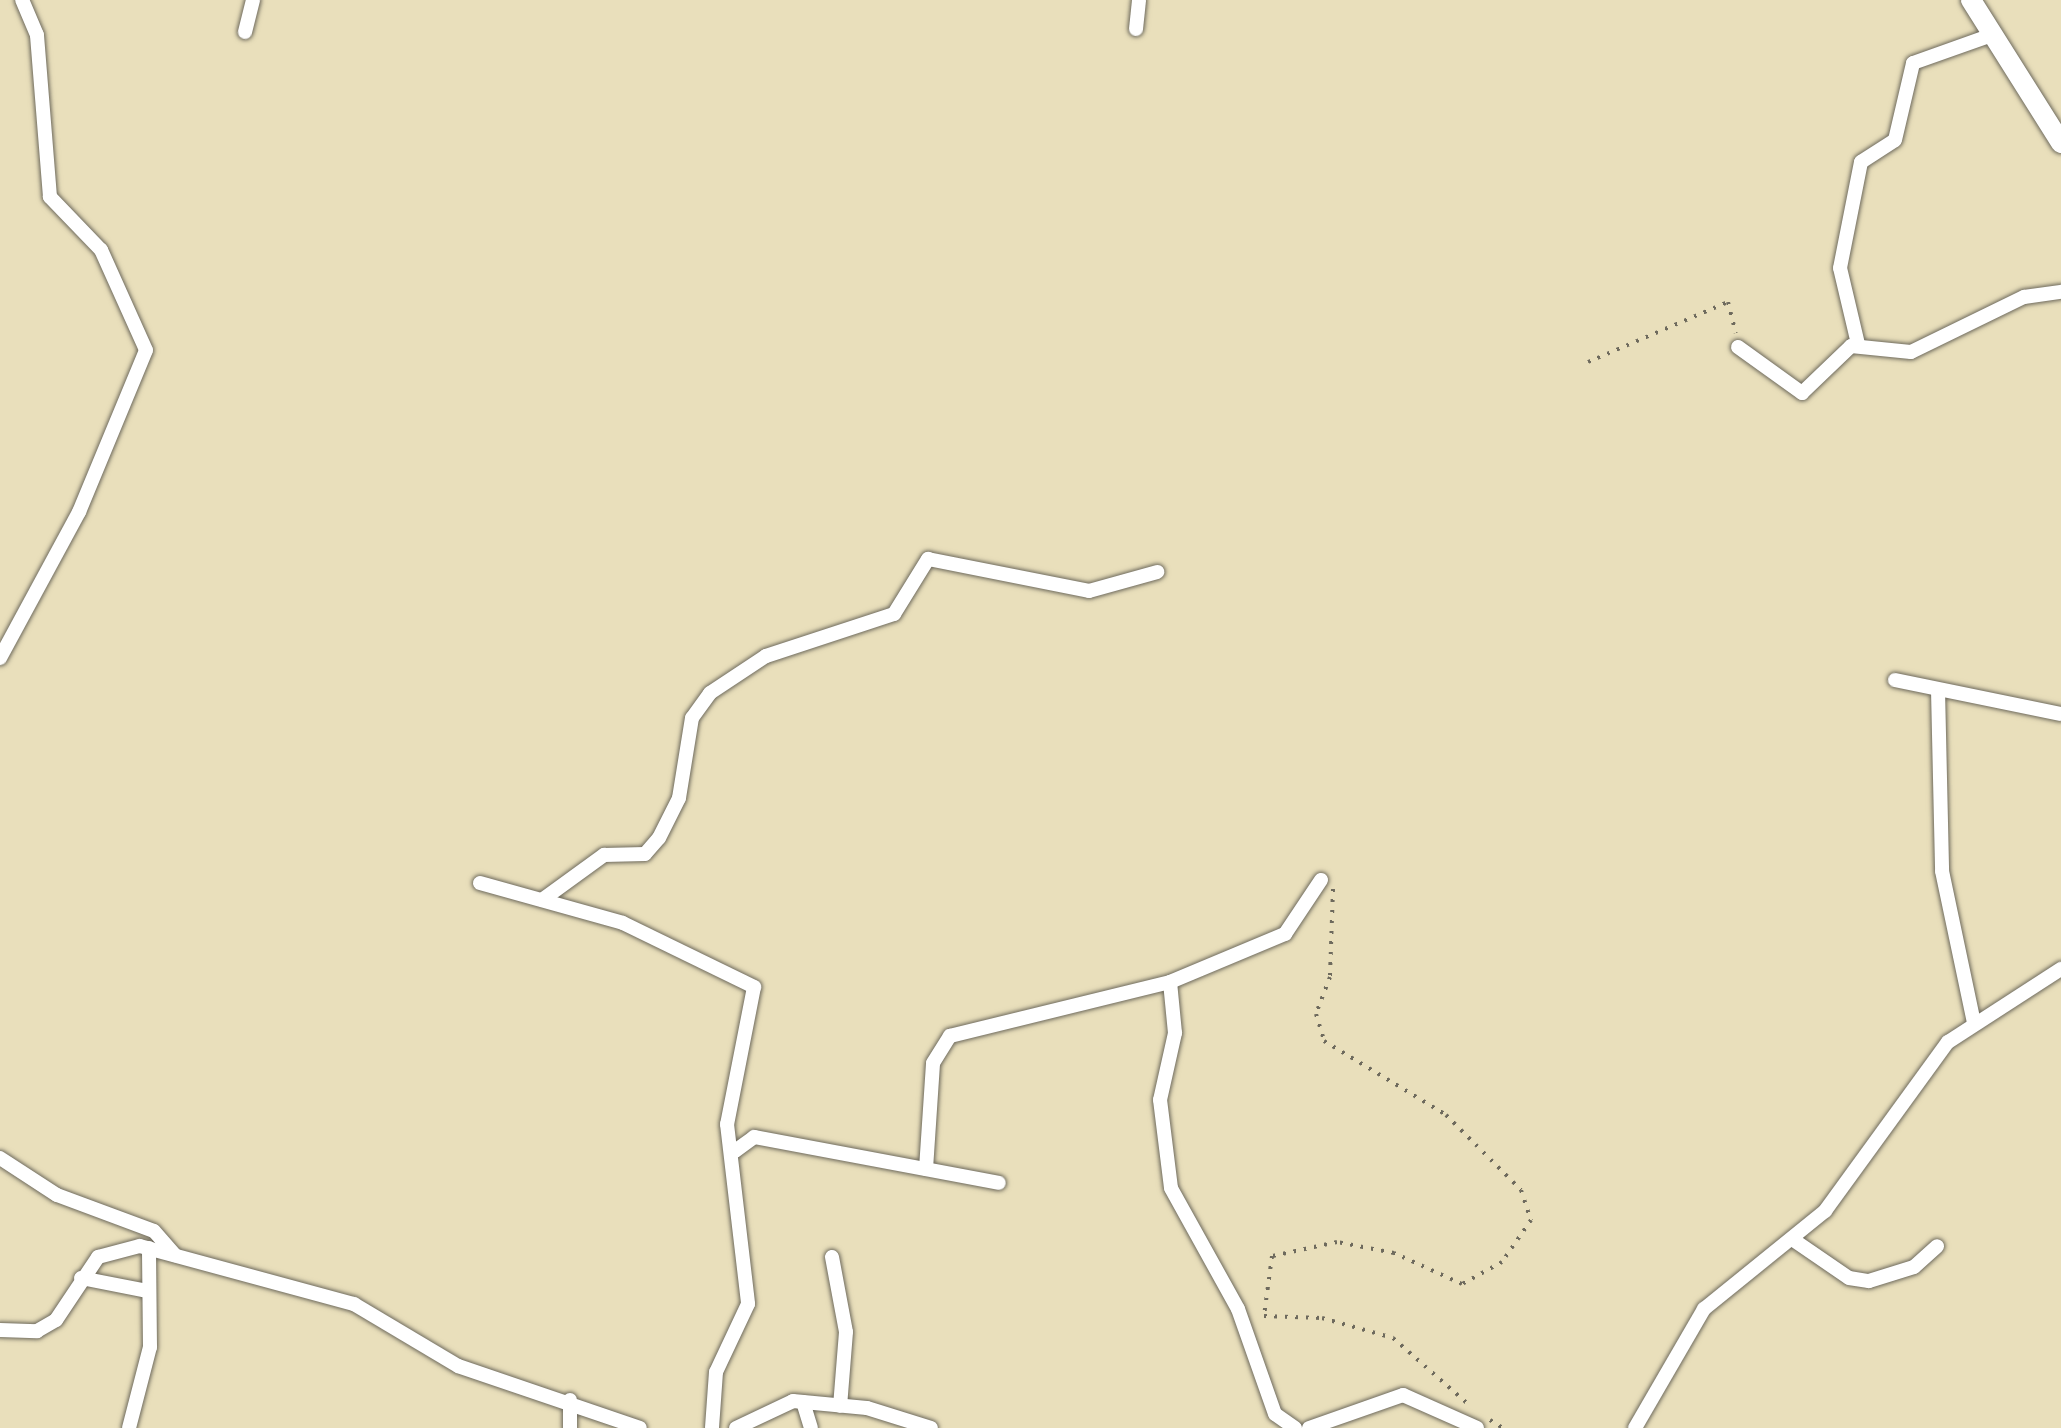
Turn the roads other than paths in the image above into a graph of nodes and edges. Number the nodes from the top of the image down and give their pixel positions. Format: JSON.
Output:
{"nodes":[{"id":1,"x":22,"y":0,"type":"edge"},
{"id":2,"x":254,"y":0,"type":"edge"},
{"id":3,"x":1139,"y":0,"type":"edge"},
{"id":4,"x":1971,"y":0,"type":"edge"},
{"id":5,"x":1136,"y":29,"type":"dead end"},
{"id":6,"x":245,"y":32,"type":"dead end"},
{"id":7,"x":1995,"y":34,"type":"junction"},
{"id":8,"x":2061,"y":143,"type":"edge"},
{"id":9,"x":2061,"y":292,"type":"edge"},
{"id":10,"x":1858,"y":344,"type":"junction"},
{"id":11,"x":1738,"y":347,"type":"road end"},
{"id":12,"x":1157,"y":572,"type":"dead end"},
{"id":13,"x":0,"y":658,"type":"edge"},
{"id":14,"x":1896,"y":680,"type":"dead end"},
{"id":15,"x":1938,"y":690,"type":"junction"},
{"id":16,"x":2061,"y":714,"type":"edge"},
{"id":17,"x":1321,"y":880,"type":"road end"},
{"id":18,"x":480,"y":883,"type":"dead end"},
{"id":19,"x":542,"y":900,"type":"junction"},
{"id":20,"x":2061,"y":969,"type":"edge"},
{"id":21,"x":1170,"y":982,"type":"junction"},
{"id":22,"x":1974,"y":1023,"type":"junction"},
{"id":23,"x":735,"y":1151,"type":"junction"},
{"id":24,"x":0,"y":1158,"type":"edge"},
{"id":25,"x":926,"y":1169,"type":"junction"},
{"id":26,"x":999,"y":1183,"type":"dead end"},
{"id":27,"x":1795,"y":1241,"type":"junction"},
{"id":28,"x":1937,"y":1246,"type":"dead end"},
{"id":29,"x":149,"y":1248,"type":"junction"},
{"id":30,"x":176,"y":1256,"type":"junction"},
{"id":31,"x":832,"y":1258,"type":"dead end"},
{"id":32,"x":81,"y":1278,"type":"junction"},
{"id":33,"x":147,"y":1291,"type":"junction"},
{"id":34,"x":0,"y":1330,"type":"edge"},
{"id":35,"x":570,"y":1400,"type":"junction"},
{"id":36,"x":804,"y":1402,"type":"junction"},
{"id":37,"x":840,"y":1406,"type":"junction"},
{"id":38,"x":741,"y":1427,"type":"edge"},
{"id":39,"x":129,"y":1428,"type":"edge"},
{"id":40,"x":570,"y":1428,"type":"edge"},
{"id":41,"x":640,"y":1428,"type":"edge"},
{"id":42,"x":712,"y":1428,"type":"edge"},
{"id":43,"x":811,"y":1428,"type":"edge"},
{"id":44,"x":931,"y":1428,"type":"edge"},
{"id":45,"x":1295,"y":1428,"type":"edge"},
{"id":46,"x":1308,"y":1428,"type":"edge"},
{"id":47,"x":1477,"y":1428,"type":"edge"},
{"id":48,"x":1635,"y":1428,"type":"edge"}],
"edges":[{"from":1,"to":13,"type":"street"},
{"from":2,"to":6,"type":"street"},
{"from":3,"to":5,"type":"street"},
{"from":4,"to":7,"type":"street"},
{"from":7,"to":8,"type":"street"},
{"from":7,"to":10,"type":"street"},
{"from":9,"to":10,"type":"street"},
{"from":10,"to":11,"type":"street"},
{"from":12,"to":19,"type":"street"},
{"from":14,"to":15,"type":"street"},
{"from":15,"to":16,"type":"street"},
{"from":15,"to":22,"type":"street"},
{"from":17,"to":21,"type":"street"},
{"from":18,"to":19,"type":"street"},
{"from":19,"to":23,"type":"street"},
{"from":20,"to":22,"type":"street"},
{"from":21,"to":25,"type":"street"},
{"from":21,"to":45,"type":"street"},
{"from":22,"to":27,"type":"street"},
{"from":23,"to":25,"type":"street"},
{"from":23,"to":42,"type":"street"},
{"from":24,"to":30,"type":"street"},
{"from":25,"to":26,"type":"street"},
{"from":27,"to":28,"type":"street"},
{"from":27,"to":48,"type":"street"},
{"from":29,"to":30,"type":"street"},
{"from":29,"to":32,"type":"street"},
{"from":29,"to":33,"type":"street"},
{"from":30,"to":35,"type":"street"},
{"from":31,"to":37,"type":"street"},
{"from":32,"to":33,"type":"street"},
{"from":32,"to":34,"type":"street"},
{"from":33,"to":39,"type":"street"},
{"from":35,"to":40,"type":"street"},
{"from":35,"to":41,"type":"street"},
{"from":36,"to":37,"type":"street"},
{"from":36,"to":38,"type":"street"},
{"from":36,"to":43,"type":"street"},
{"from":37,"to":44,"type":"street"},
{"from":46,"to":47,"type":"street"}]}
